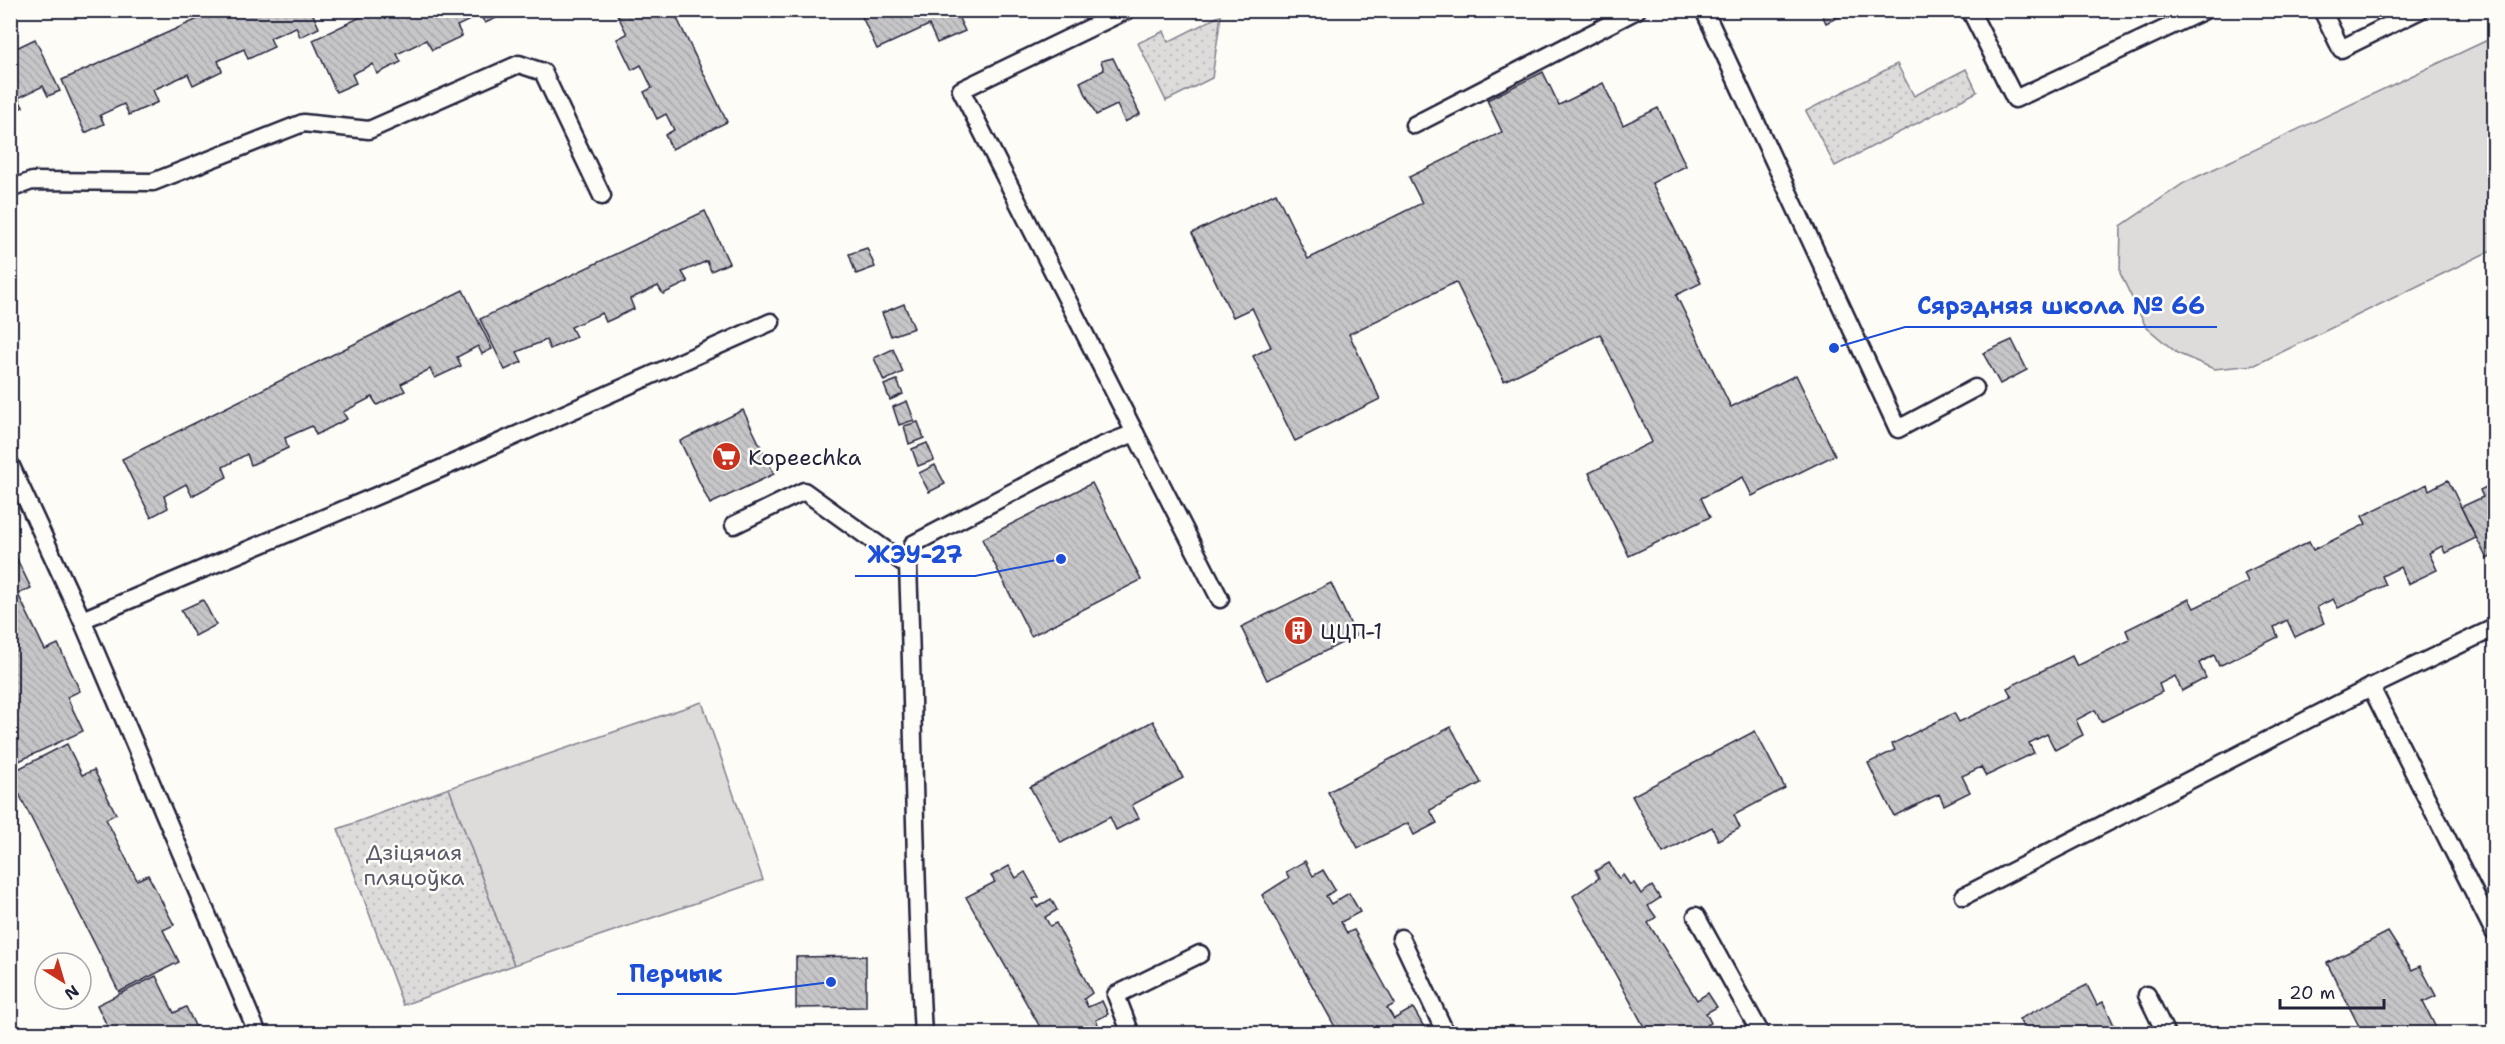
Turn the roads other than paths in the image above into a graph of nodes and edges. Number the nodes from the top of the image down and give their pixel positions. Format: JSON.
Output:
{"nodes":[{"id":1,"x":1128,"y":10,"type":"edge"},
{"id":2,"x":1637,"y":10,"type":"edge"},
{"id":3,"x":1704,"y":10,"type":"edge"},
{"id":4,"x":1970,"y":10,"type":"edge"},
{"id":5,"x":2205,"y":10,"type":"edge"},
{"id":6,"x":2322,"y":10,"type":"edge"},
{"id":7,"x":2420,"y":10,"type":"edge"},
{"id":8,"x":1414,"y":125,"type":"dead end"},
{"id":9,"x":10,"y":189,"type":"edge"},
{"id":10,"x":602,"y":196,"type":"dead end"},
{"id":11,"x":771,"y":322,"type":"dead end"},
{"id":12,"x":1975,"y":388,"type":"dead end"},
{"id":13,"x":1135,"y":433,"type":"junction"},
{"id":14,"x":10,"y":464,"type":"edge"},
{"id":15,"x":734,"y":525,"type":"dead end"},
{"id":16,"x":908,"y":566,"type":"junction"},
{"id":17,"x":1220,"y":599,"type":"dead end"},
{"id":18,"x":82,"y":620,"type":"junction"},
{"id":19,"x":2494,"y":628,"type":"edge"},
{"id":20,"x":2371,"y":687,"type":"junction"},
{"id":21,"x":1964,"y":896,"type":"dead end"},
{"id":22,"x":1696,"y":916,"type":"dead end"},
{"id":23,"x":2494,"y":932,"type":"edge"},
{"id":24,"x":1401,"y":938,"type":"dead end"},
{"id":25,"x":1200,"y":954,"type":"dead end"},
{"id":26,"x":2147,"y":995,"type":"dead end"},
{"id":27,"x":258,"y":1034,"type":"edge"},
{"id":28,"x":923,"y":1034,"type":"edge"},
{"id":29,"x":1131,"y":1034,"type":"edge"},
{"id":30,"x":1446,"y":1034,"type":"edge"},
{"id":31,"x":1761,"y":1034,"type":"edge"},
{"id":32,"x":2166,"y":1034,"type":"edge"}],
"edges":[{"from":1,"to":13,"type":"lane"},
{"from":2,"to":8,"type":"lane"},
{"from":3,"to":12,"type":"lane"},
{"from":4,"to":5,"type":"lane"},
{"from":6,"to":7,"type":"lane"},
{"from":9,"to":10,"type":"lane"},
{"from":11,"to":18,"type":"lane"},
{"from":13,"to":16,"type":"lane"},
{"from":13,"to":17,"type":"lane"},
{"from":14,"to":18,"type":"lane"},
{"from":15,"to":16,"type":"lane"},
{"from":16,"to":28,"type":"lane"},
{"from":18,"to":27,"type":"lane"},
{"from":19,"to":20,"type":"lane"},
{"from":20,"to":21,"type":"lane"},
{"from":20,"to":23,"type":"lane"},
{"from":22,"to":31,"type":"lane"},
{"from":24,"to":30,"type":"lane"},
{"from":25,"to":29,"type":"lane"},
{"from":26,"to":32,"type":"lane"}]}
